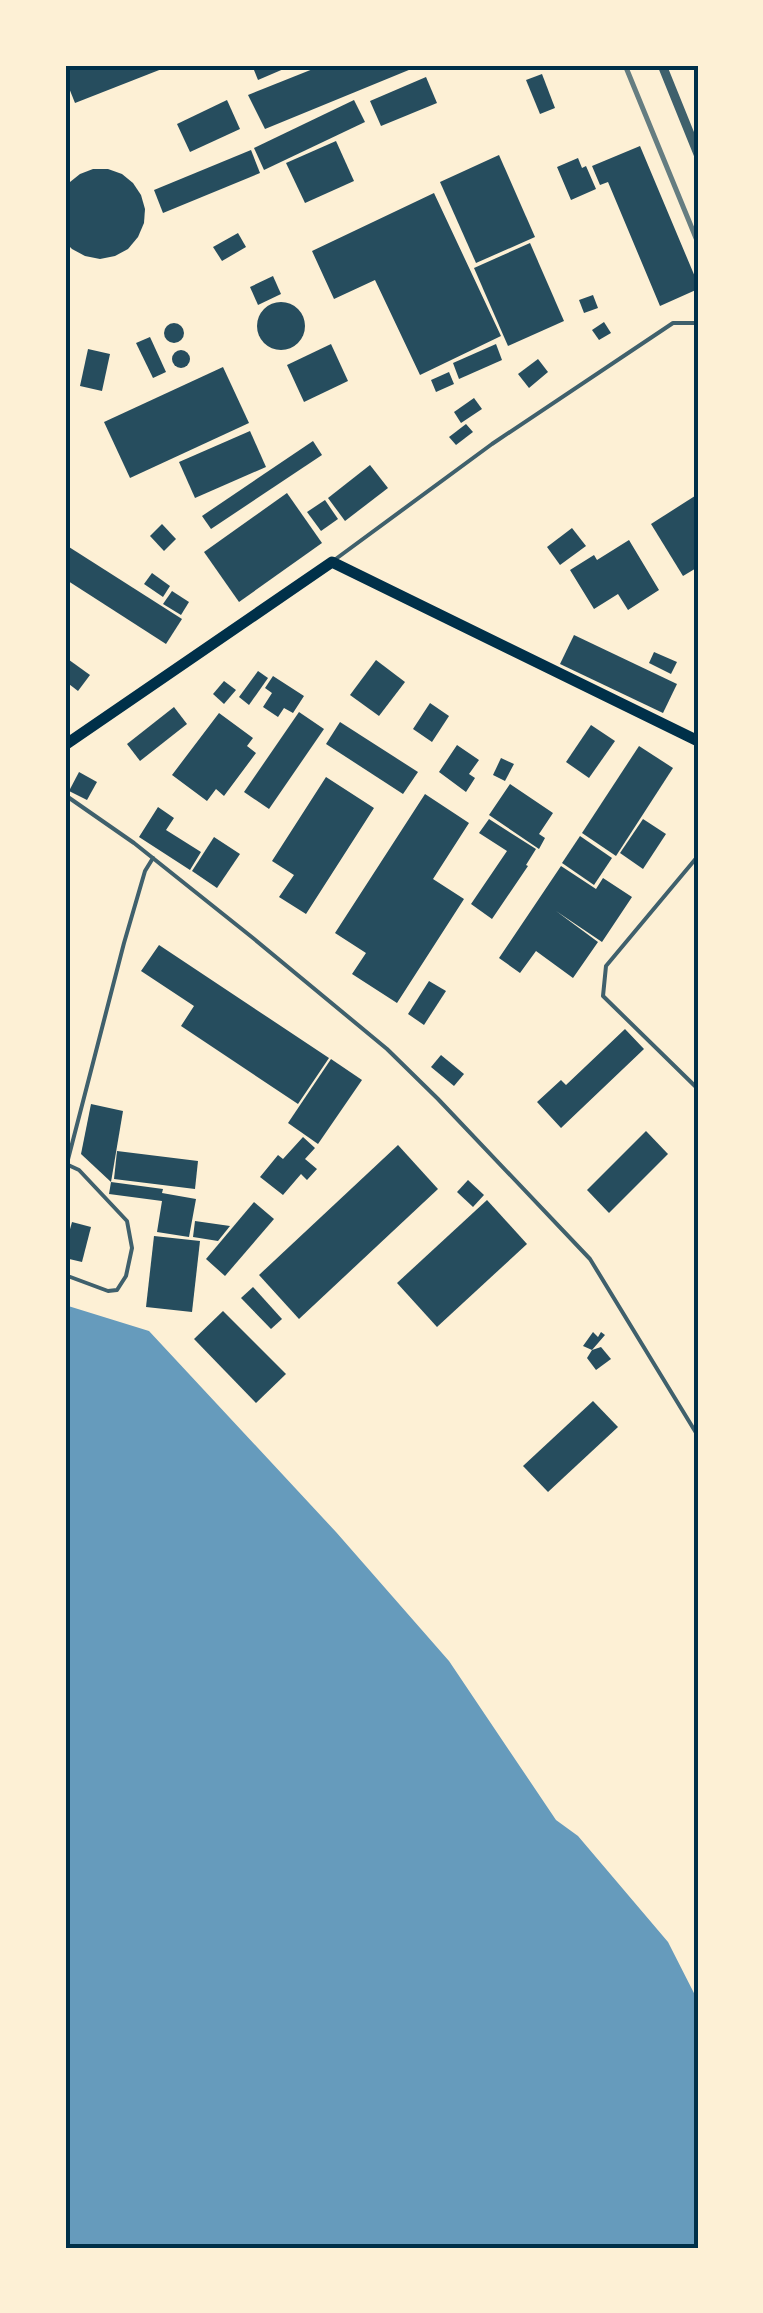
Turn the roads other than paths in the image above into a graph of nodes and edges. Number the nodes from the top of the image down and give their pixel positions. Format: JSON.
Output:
{"nodes":[{"id":1,"x":662,"y":65,"type":"edge"},
{"id":2,"x":698,"y":154,"type":"edge"},
{"id":3,"x":698,"y":323,"type":"edge"},
{"id":4,"x":332,"y":562,"type":"junction"},
{"id":5,"x":698,"y":741,"type":"edge"},
{"id":6,"x":65,"y":745,"type":"edge"},
{"id":7,"x":65,"y":795,"type":"edge"},
{"id":8,"x":698,"y":856,"type":"edge"},
{"id":9,"x":152,"y":858,"type":"junction"},
{"id":10,"x":698,"y":1089,"type":"edge"},
{"id":11,"x":66,"y":1164,"type":"edge"},
{"id":12,"x":65,"y":1171,"type":"edge"},
{"id":13,"x":65,"y":1201,"type":"edge"},
{"id":14,"x":65,"y":1211,"type":"edge"},
{"id":15,"x":65,"y":1275,"type":"edge"},
{"id":16,"x":698,"y":1436,"type":"edge"}],
"edges":[{"from":1,"to":2,"type":"street"},
{"from":3,"to":4,"type":"lane"},
{"from":4,"to":5,"type":"main road"},
{"from":4,"to":6,"type":"main road"},
{"from":7,"to":9,"type":"lane"},
{"from":8,"to":10,"type":"lane"},
{"from":9,"to":11,"type":"lane"},
{"from":9,"to":16,"type":"lane"},
{"from":11,"to":12,"type":"lane"},
{"from":11,"to":15,"type":"lane"},
{"from":13,"to":14,"type":"lane"}]}
